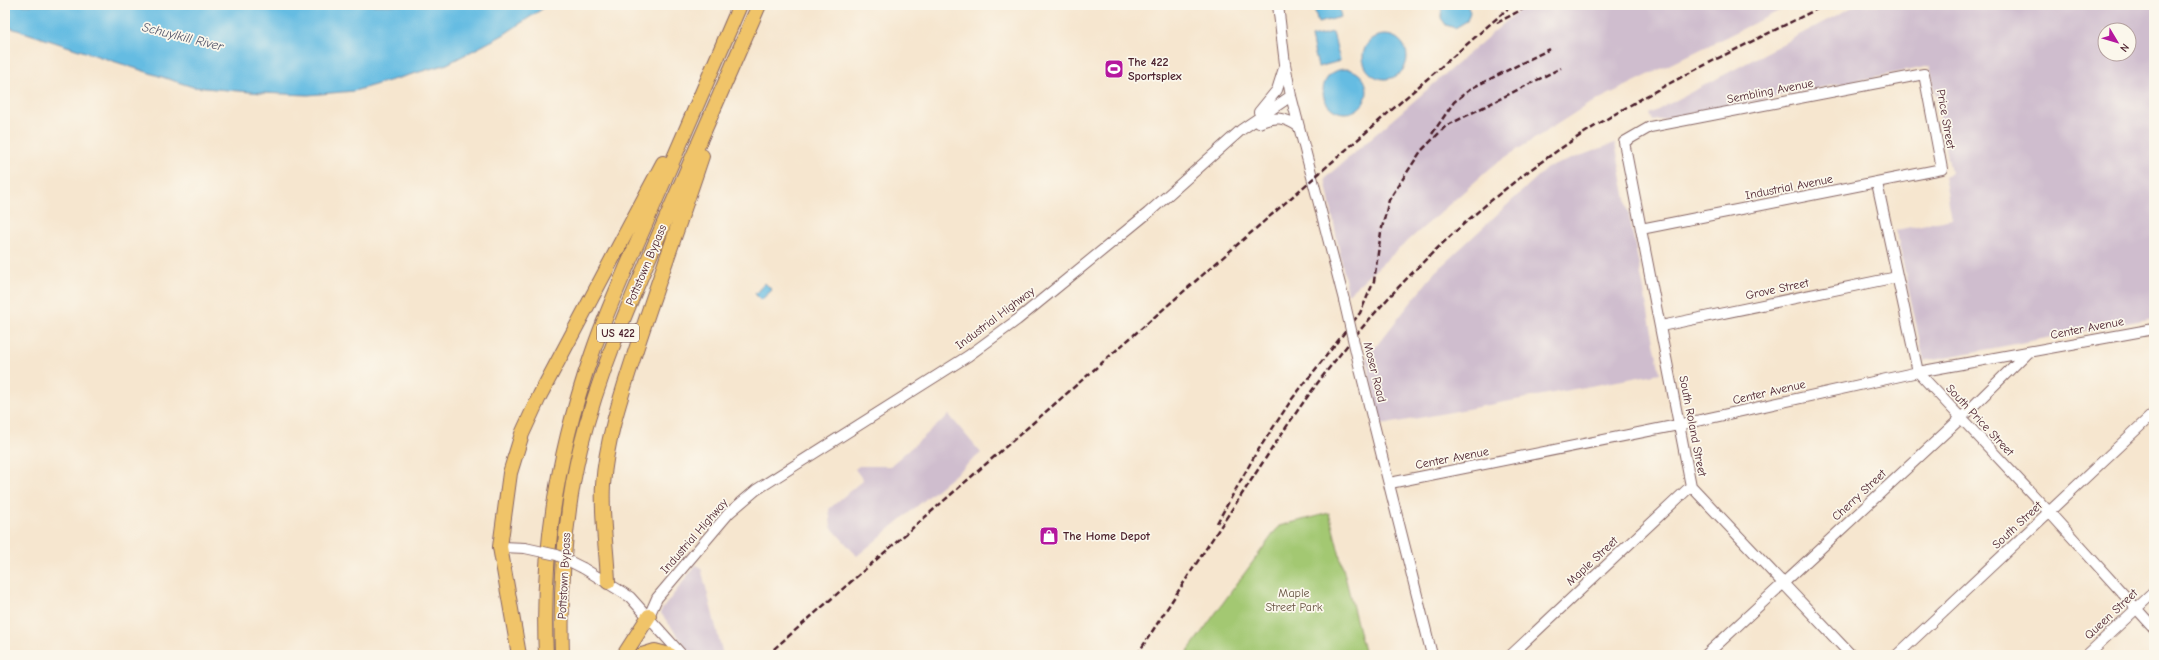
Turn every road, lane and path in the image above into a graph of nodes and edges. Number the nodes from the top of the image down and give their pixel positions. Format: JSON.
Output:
{"nodes":[{"id":1,"x":740,"y":5,"type":"edge"},
{"id":2,"x":758,"y":5,"type":"edge"},
{"id":3,"x":1278,"y":5,"type":"edge"},
{"id":4,"x":748,"y":30,"type":"junction"},
{"id":5,"x":1284,"y":64,"type":"junction"},
{"id":6,"x":1924,"y":74,"type":"joint"},
{"id":7,"x":1291,"y":96,"type":"junction"},
{"id":8,"x":697,"y":104,"type":"junction"},
{"id":9,"x":1299,"y":127,"type":"junction"},
{"id":10,"x":1241,"y":130,"type":"junction"},
{"id":11,"x":1624,"y":142,"type":"joint"},
{"id":12,"x":1942,"y":169,"type":"joint"},
{"id":13,"x":1877,"y":183,"type":"junction"},
{"id":14,"x":1641,"y":229,"type":"junction"},
{"id":15,"x":1897,"y":277,"type":"junction"},
{"id":16,"x":1661,"y":326,"type":"junction"},
{"id":17,"x":2154,"y":329,"type":"edge"},
{"id":18,"x":2028,"y":352,"type":"junction"},
{"id":19,"x":1918,"y":372,"type":"junction"},
{"id":20,"x":2154,"y":413,"type":"edge"},
{"id":21,"x":1961,"y":418,"type":"junction"},
{"id":22,"x":1678,"y":425,"type":"junction"},
{"id":23,"x":1390,"y":483,"type":"junction"},
{"id":24,"x":1691,"y":486,"type":"junction"},
{"id":25,"x":2050,"y":513,"type":"junction"},
{"id":26,"x":500,"y":546,"type":"junction"},
{"id":27,"x":608,"y":582,"type":"junction"},
{"id":28,"x":1784,"y":582,"type":"junction"},
{"id":29,"x":2154,"y":592,"type":"edge"},
{"id":30,"x":2135,"y":609,"type":"junction"},
{"id":31,"x":649,"y":616,"type":"junction"},
{"id":32,"x":2154,"y":628,"type":"edge"},
{"id":33,"x":1514,"y":654,"type":"edge"},
{"id":34,"x":519,"y":655,"type":"edge"},
{"id":35,"x":546,"y":655,"type":"edge"},
{"id":36,"x":562,"y":655,"type":"edge"},
{"id":37,"x":624,"y":655,"type":"edge"},
{"id":38,"x":642,"y":655,"type":"edge"},
{"id":39,"x":670,"y":655,"type":"edge"},
{"id":40,"x":682,"y":655,"type":"edge"},
{"id":41,"x":1432,"y":655,"type":"edge"},
{"id":42,"x":1706,"y":655,"type":"edge"},
{"id":43,"x":1851,"y":655,"type":"edge"},
{"id":44,"x":1897,"y":655,"type":"edge"},
{"id":45,"x":2087,"y":655,"type":"edge"}],
"edges":[{"from":1,"to":8,"type":"highway","name":"Pottstown Bypass","number":"US 422"},
{"from":2,"to":4,"type":"highway","name":"Pottstown Bypass","number":"US 422"},
{"from":3,"to":5,"type":"street"},
{"from":4,"to":27,"type":"highway"},
{"from":4,"to":36,"type":"highway","name":"Pottstown Bypass","number":"US 422"},
{"from":5,"to":7,"type":"street"},
{"from":5,"to":10,"type":"street"},
{"from":6,"to":11,"type":"street","name":"Sembling Avenue"},
{"from":6,"to":12,"type":"street","name":"Price Street"},
{"from":7,"to":9,"type":"street","name":"Moser Road"},
{"from":7,"to":10,"type":"street","name":"Industrial Highway"},
{"from":8,"to":26,"type":"highway"},
{"from":8,"to":35,"type":"highway","name":"Pottstown Bypass","number":"US 422"},
{"from":9,"to":10,"type":"street"},
{"from":9,"to":23,"type":"street","name":"Moser Road","bridge":true},
{"from":10,"to":31,"type":"street","name":"Industrial Highway"},
{"from":11,"to":14,"type":"street","name":"South Roland Street"},
{"from":12,"to":13,"type":"street","name":"Industrial Avenue"},
{"from":13,"to":14,"type":"street","name":"Industrial Avenue"},
{"from":13,"to":15,"type":"street"},
{"from":14,"to":16,"type":"street","name":"South Roland Street"},
{"from":15,"to":16,"type":"street","name":"Grove Street"},
{"from":15,"to":19,"type":"street"},
{"from":16,"to":22,"type":"street","name":"South Roland Street"},
{"from":17,"to":18,"type":"street","name":"Center Avenue"},
{"from":18,"to":19,"type":"street","name":"Center Avenue"},
{"from":18,"to":21,"type":"street","name":"Cherry Street"},
{"from":19,"to":21,"type":"street","name":"South Price Street"},
{"from":19,"to":22,"type":"street","name":"Center Avenue"},
{"from":20,"to":25,"type":"street","name":"South Street"},
{"from":21,"to":25,"type":"street","name":"South Price Street"},
{"from":21,"to":28,"type":"street","name":"Cherry Street"},
{"from":22,"to":23,"type":"street","name":"Center Avenue"},
{"from":22,"to":24,"type":"street","name":"South Roland Street"},
{"from":23,"to":41,"type":"street","name":"Moser Road"},
{"from":24,"to":28,"type":"street","name":"South Roland Street"},
{"from":24,"to":33,"type":"street","name":"Maple Street"},
{"from":25,"to":30,"type":"street","name":"South Price Street"},
{"from":25,"to":44,"type":"street","name":"South Street"},
{"from":26,"to":27,"type":"street","bridge":true},
{"from":26,"to":34,"type":"highway"},
{"from":27,"to":31,"type":"street"},
{"from":28,"to":42,"type":"street","name":"Cherry Street"},
{"from":28,"to":43,"type":"street","name":"South Roland Street"},
{"from":29,"to":30,"type":"street","name":"Queen Street"},
{"from":30,"to":32,"type":"street","name":"South Price Street"},
{"from":30,"to":45,"type":"street","name":"Queen Street"},
{"from":31,"to":37,"type":"highway"},
{"from":31,"to":40,"type":"street"},
{"from":38,"to":39,"type":"highway"}]}
